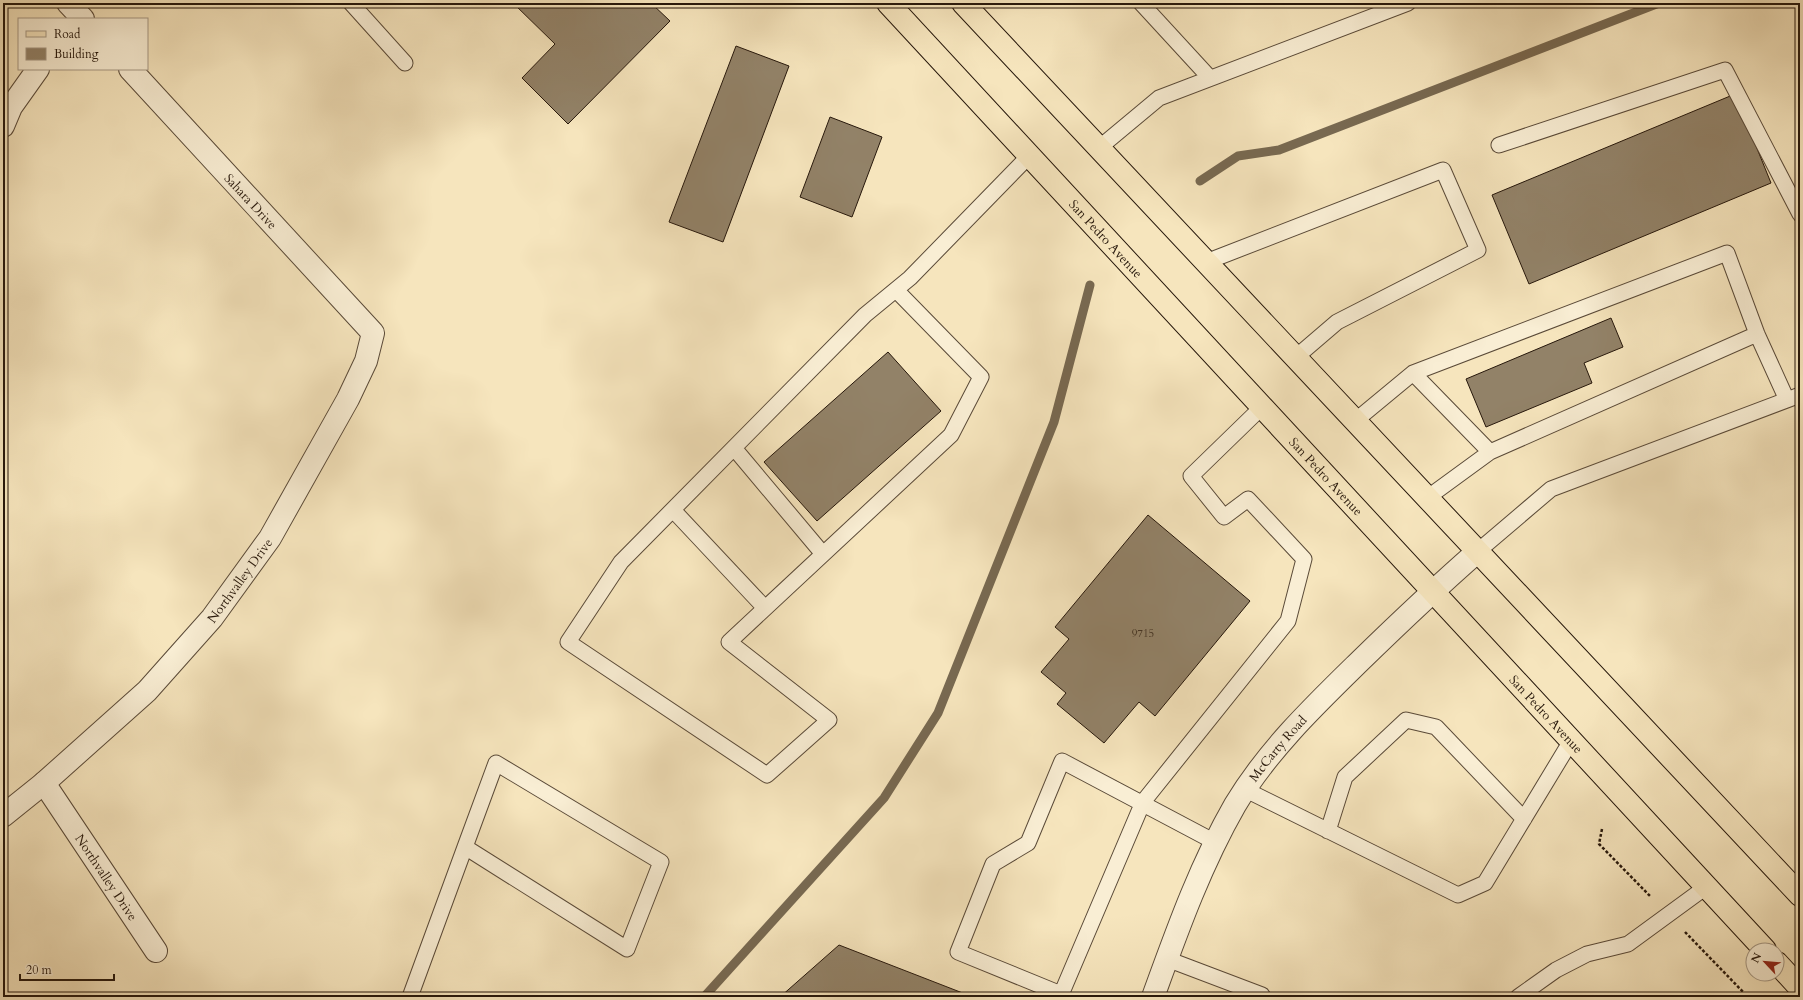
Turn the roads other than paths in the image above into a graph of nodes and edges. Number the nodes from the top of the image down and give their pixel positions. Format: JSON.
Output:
{"nodes":[{"id":1,"x":68,"y":3,"type":"edge"},
{"id":2,"x":351,"y":3,"type":"edge"},
{"id":3,"x":963,"y":3,"type":"edge"},
{"id":4,"x":1141,"y":3,"type":"edge"},
{"id":5,"x":1408,"y":3,"type":"edge"},
{"id":6,"x":897,"y":6,"type":"edge"},
{"id":7,"x":82,"y":18,"type":"edge"},
{"id":8,"x":405,"y":63,"type":"dead end"},
{"id":9,"x":37,"y":70,"type":"edge"},
{"id":10,"x":131,"y":70,"type":"edge"},
{"id":11,"x":1210,"y":78,"type":"junction"},
{"id":12,"x":3,"y":126,"type":"edge"},
{"id":13,"x":1499,"y":146,"type":"dead end"},
{"id":14,"x":1099,"y":148,"type":"junction"},
{"id":15,"x":1029,"y":156,"type":"junction"},
{"id":16,"x":1800,"y":214,"type":"edge"},
{"id":17,"x":1206,"y":262,"type":"junction"},
{"id":18,"x":896,"y":290,"type":"junction"},
{"id":19,"x":373,"y":333,"type":"joint"},
{"id":20,"x":1757,"y":334,"type":"junction"},
{"id":21,"x":1295,"y":358,"type":"junction"},
{"id":22,"x":1413,"y":373,"type":"junction"},
{"id":23,"x":1794,"y":398,"type":"edge"},
{"id":24,"x":1262,"y":407,"type":"junction"},
{"id":25,"x":1355,"y":422,"type":"junction"},
{"id":26,"x":734,"y":448,"type":"junction"},
{"id":27,"x":1490,"y":452,"type":"junction"},
{"id":28,"x":1427,"y":498,"type":"junction"},
{"id":29,"x":673,"y":510,"type":"junction"},
{"id":30,"x":1477,"y":552,"type":"junction"},
{"id":31,"x":823,"y":554,"type":"junction"},
{"id":32,"x":1432,"y":591,"type":"junction"},
{"id":33,"x":765,"y":608,"type":"junction"},
{"id":34,"x":1571,"y":741,"type":"junction"},
{"id":35,"x":44,"y":783,"type":"junction"},
{"id":36,"x":1246,"y":790,"type":"junction"},
{"id":37,"x":1143,"y":802,"type":"junction"},
{"id":38,"x":3,"y":816,"type":"edge"},
{"id":39,"x":1524,"y":819,"type":"junction"},
{"id":40,"x":1328,"y":831,"type":"junction"},
{"id":41,"x":1215,"y":842,"type":"junction"},
{"id":42,"x":465,"y":847,"type":"junction"},
{"id":43,"x":1706,"y":887,"type":"junction"},
{"id":44,"x":1800,"y":895,"type":"edge"},
{"id":45,"x":1757,"y":942,"type":"edge"},
{"id":46,"x":156,"y":951,"type":"dead end"},
{"id":47,"x":1167,"y":959,"type":"junction"},
{"id":48,"x":1785,"y":972,"type":"edge"},
{"id":49,"x":1800,"y":988,"type":"edge"},
{"id":50,"x":1060,"y":996,"type":"edge"},
{"id":51,"x":1521,"y":996,"type":"edge"},
{"id":52,"x":410,"y":997,"type":"edge"},
{"id":53,"x":1153,"y":997,"type":"edge"},
{"id":54,"x":1263,"y":997,"type":"edge"}],
"edges":[{"from":1,"to":7,"type":"street"},
{"from":2,"to":8,"type":"lane"},
{"from":3,"to":14,"type":"main road"},
{"from":4,"to":11,"type":"lane"},
{"from":5,"to":11,"type":"lane"},
{"from":6,"to":15,"type":"main road","name":"San Pedro Avenue"},
{"from":9,"to":12,"type":"street"},
{"from":10,"to":19,"type":"street","name":"Sahara Drive"},
{"from":11,"to":14,"type":"lane"},
{"from":13,"to":16,"type":"lane"},
{"from":14,"to":17,"type":"main road"},
{"from":15,"to":18,"type":"lane"},
{"from":15,"to":24,"type":"main road","name":"San Pedro Avenue"},
{"from":17,"to":21,"type":"main road"},
{"from":17,"to":21,"type":"lane"},
{"from":18,"to":26,"type":"lane"},
{"from":18,"to":31,"type":"lane"},
{"from":19,"to":35,"type":"street","name":"Northvalley Drive"},
{"from":20,"to":22,"type":"lane"},
{"from":20,"to":23,"type":"lane"},
{"from":20,"to":27,"type":"lane"},
{"from":21,"to":25,"type":"main road"},
{"from":22,"to":25,"type":"lane"},
{"from":22,"to":27,"type":"lane"},
{"from":23,"to":30,"type":"lane"},
{"from":24,"to":32,"type":"main road","name":"San Pedro Avenue"},
{"from":24,"to":37,"type":"lane"},
{"from":25,"to":28,"type":"main road"},
{"from":26,"to":29,"type":"lane"},
{"from":26,"to":31,"type":"lane"},
{"from":27,"to":28,"type":"lane"},
{"from":28,"to":30,"type":"main road"},
{"from":29,"to":33,"type":"lane"},
{"from":29,"to":33,"type":"lane"},
{"from":30,"to":32,"type":"street","name":"McCarty Road"},
{"from":30,"to":44,"type":"main road"},
{"from":31,"to":33,"type":"lane"},
{"from":32,"to":34,"type":"main road","name":"San Pedro Avenue"},
{"from":32,"to":36,"type":"street","name":"McCarty Road"},
{"from":34,"to":39,"type":"lane"},
{"from":34,"to":43,"type":"main road","name":"San Pedro Avenue"},
{"from":35,"to":38,"type":"street","name":"Northvalley Drive"},
{"from":35,"to":46,"type":"street","name":"Northvalley Drive"},
{"from":36,"to":40,"type":"lane"},
{"from":36,"to":41,"type":"street","name":"McCarty Road"},
{"from":37,"to":41,"type":"lane"},
{"from":37,"to":50,"type":"lane"},
{"from":37,"to":50,"type":"lane"},
{"from":39,"to":40,"type":"lane"},
{"from":39,"to":40,"type":"lane"},
{"from":41,"to":47,"type":"street","name":"McCarty Road"},
{"from":42,"to":42,"type":"lane"},
{"from":42,"to":52,"type":"lane"},
{"from":43,"to":45,"type":"main road","name":"San Pedro Avenue"},
{"from":43,"to":51,"type":"lane"},
{"from":47,"to":53,"type":"street","name":"McCarty Road"},
{"from":47,"to":54,"type":"lane"},
{"from":48,"to":49,"type":"main road"}]}
